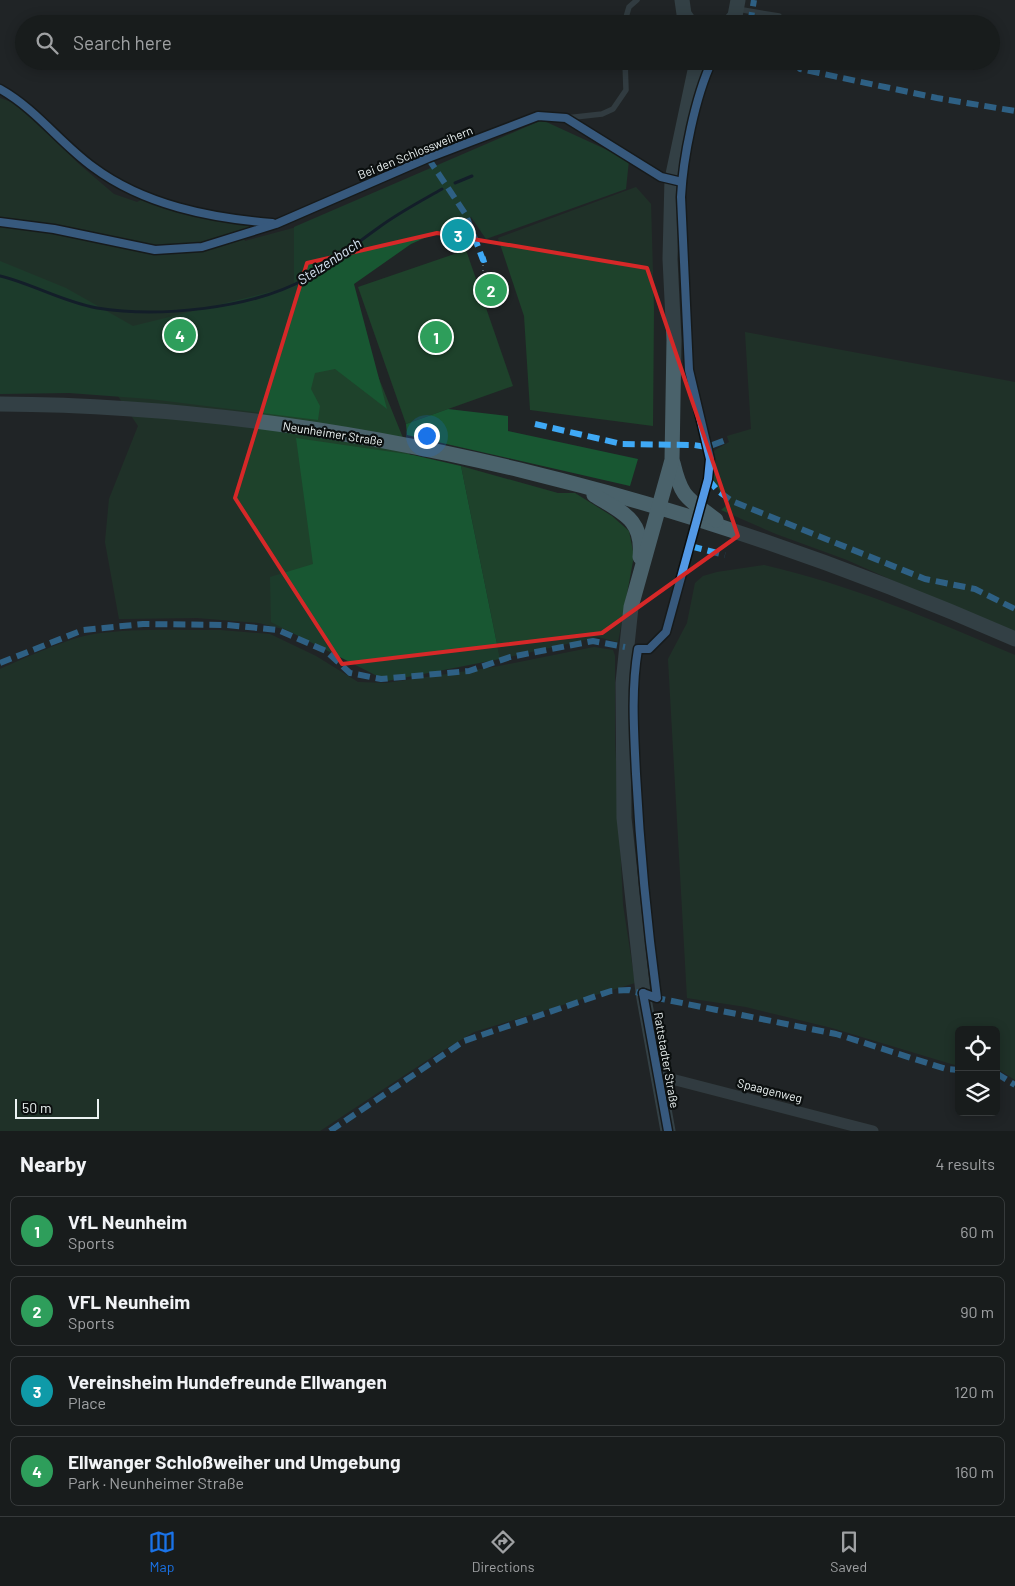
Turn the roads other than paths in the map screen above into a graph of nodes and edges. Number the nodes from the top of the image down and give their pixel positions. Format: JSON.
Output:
{"nodes":[{"id":1,"x":637,"y":0,"type":"edge"},
{"id":2,"x":679,"y":0,"type":"edge"},
{"id":3,"x":738,"y":5,"type":"edge"},
{"id":4,"x":627,"y":15,"type":"edge"},
{"id":5,"x":685,"y":15,"type":"edge"},
{"id":6,"x":775,"y":15,"type":"edge"},
{"id":7,"x":626,"y":70,"type":"edge"},
{"id":8,"x":696,"y":70,"type":"edge"},
{"id":9,"x":276,"y":224,"type":"dead end"},
{"id":10,"x":0,"y":404,"type":"edge"},
{"id":11,"x":672,"y":460,"type":"junction"},
{"id":12,"x":579,"y":486,"type":"junction"},
{"id":13,"x":660,"y":506,"type":"junction"},
{"id":14,"x":727,"y":528,"type":"junction"},
{"id":15,"x":639,"y":573,"type":"junction"},
{"id":16,"x":1015,"y":639,"type":"edge"},
{"id":17,"x":660,"y":1076,"type":"junction"},
{"id":18,"x":668,"y":1131,"type":"edge"},
{"id":19,"x":873,"y":1131,"type":"edge"}],
"edges":[{"from":1,"to":4,"type":"lane"},
{"from":2,"to":5,"type":"street"},
{"from":3,"to":6,"type":"lane"},
{"from":7,"to":9,"type":"lane","name":"Bei den Schlossweihern"},
{"from":8,"to":11,"type":"street"},
{"from":10,"to":12,"type":"street","name":"Neunheimer Straße"},
{"from":11,"to":13,"type":"street"},
{"from":11,"to":14,"type":"street"},
{"from":12,"to":13,"type":"street","name":"Neunheimer Straße"},
{"from":12,"to":15,"type":"street"},
{"from":13,"to":14,"type":"street","name":"Neunheimer Straße"},
{"from":13,"to":15,"type":"street"},
{"from":14,"to":16,"type":"street"},
{"from":15,"to":17,"type":"street","name":"Rattstadter Straße"},
{"from":17,"to":18,"type":"street","name":"Rattstadter Straße"},
{"from":17,"to":19,"type":"street","name":"Spaagenweg"}]}
